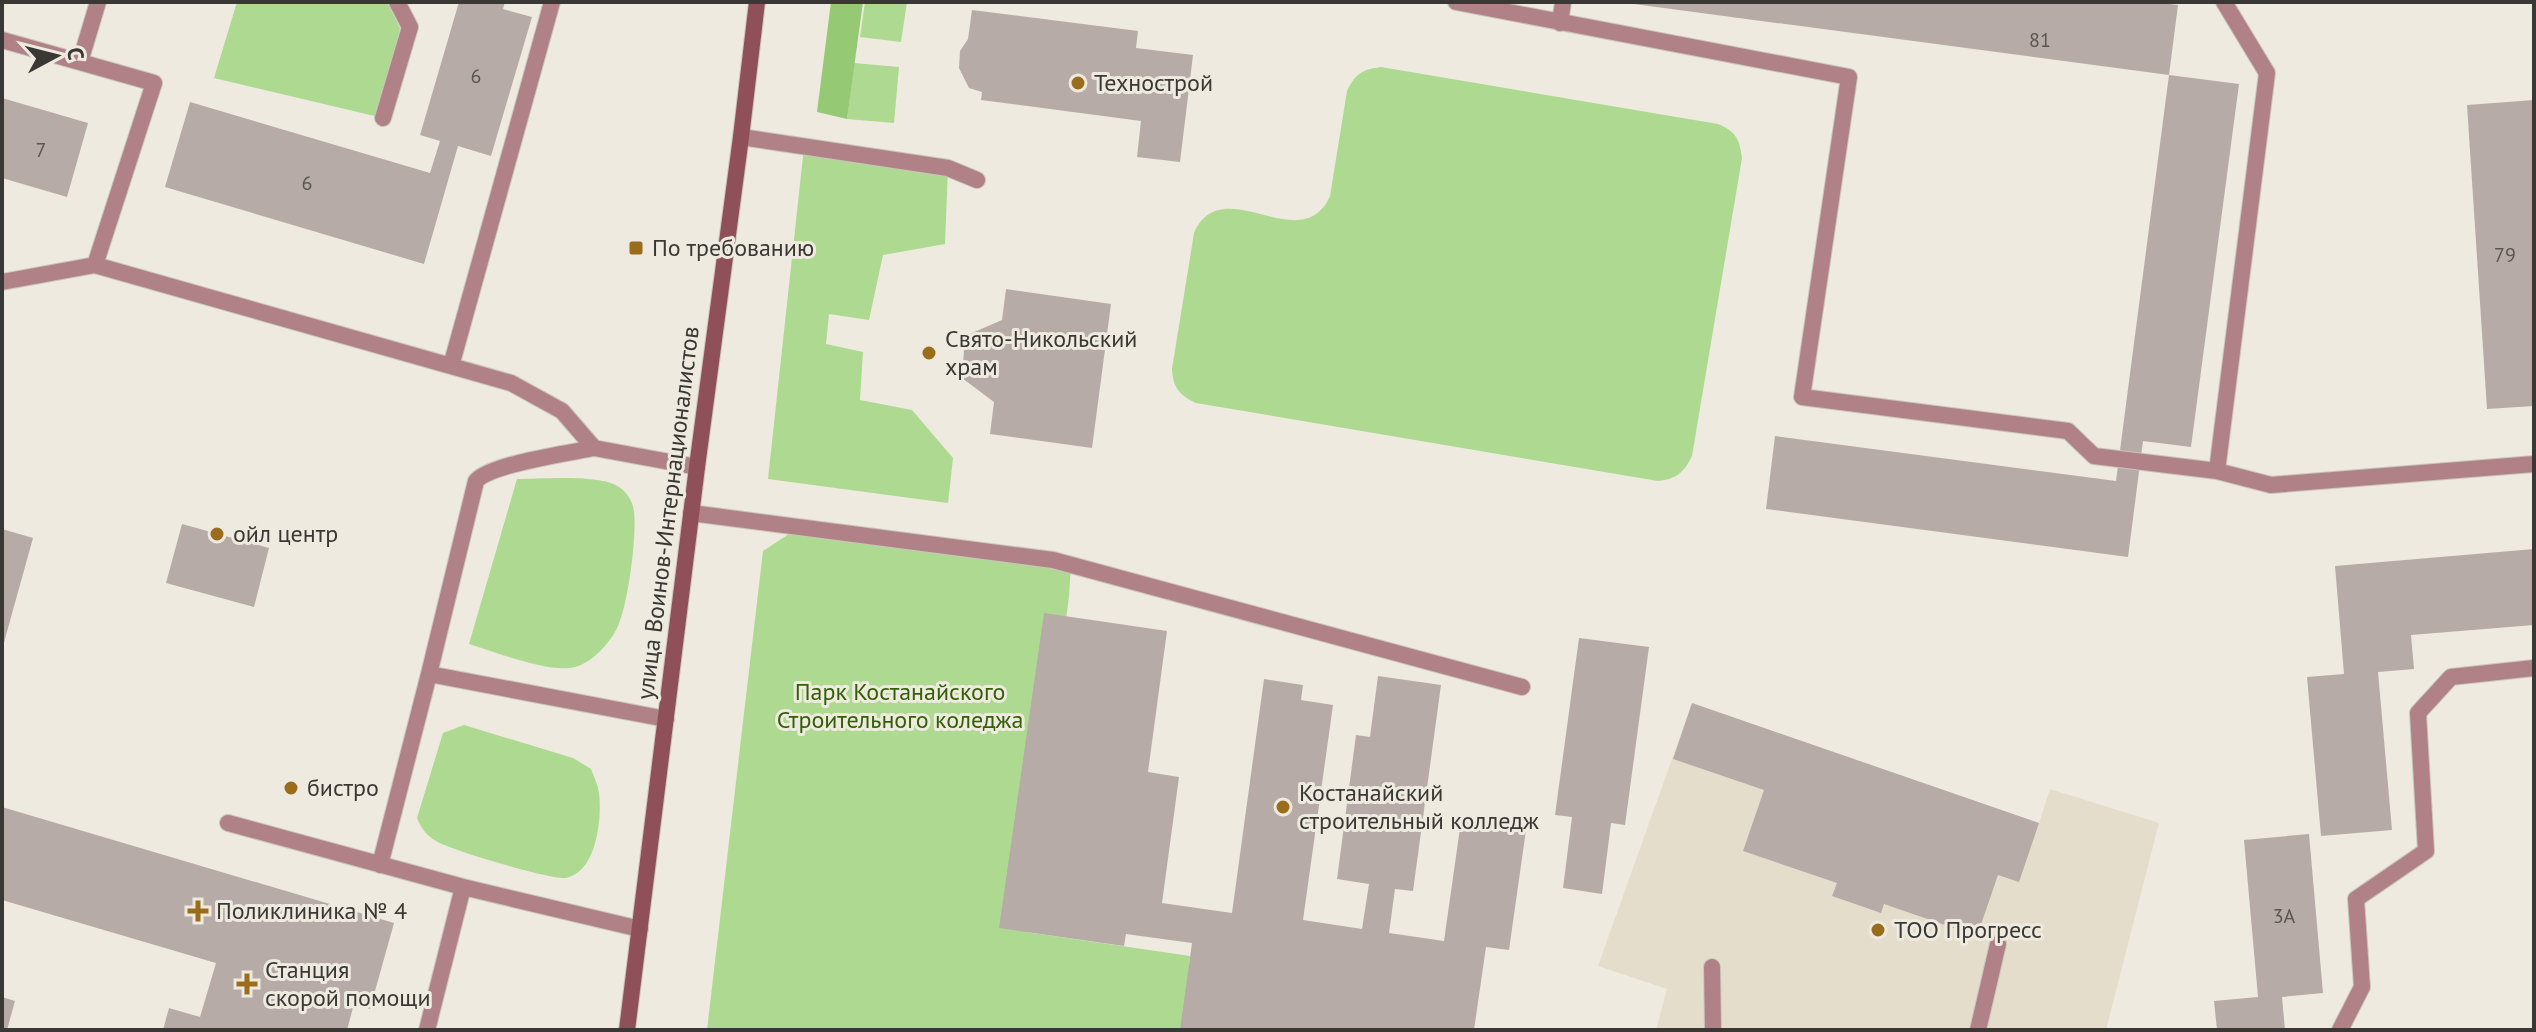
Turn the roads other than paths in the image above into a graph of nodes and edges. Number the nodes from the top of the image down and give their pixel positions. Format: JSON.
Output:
{"nodes":[{"id":1,"x":98,"y":2,"type":"edge"},
{"id":2,"x":397,"y":2,"type":"edge"},
{"id":3,"x":552,"y":2,"type":"edge"},
{"id":4,"x":757,"y":2,"type":"edge"},
{"id":5,"x":1456,"y":2,"type":"edge"},
{"id":6,"x":1563,"y":2,"type":"edge"},
{"id":7,"x":2224,"y":2,"type":"edge"},
{"id":8,"x":1560,"y":23,"type":"junction"},
{"id":9,"x":2,"y":40,"type":"edge"},
{"id":10,"x":80,"y":62,"type":"junction"},
{"id":11,"x":383,"y":118,"type":"dead end"},
{"id":12,"x":741,"y":137,"type":"junction"},
{"id":13,"x":977,"y":180,"type":"dead end"},
{"id":14,"x":95,"y":265,"type":"junction"},
{"id":15,"x":2,"y":282,"type":"edge"},
{"id":16,"x":451,"y":366,"type":"junction"},
{"id":17,"x":594,"y":448,"type":"junction"},
{"id":18,"x":2534,"y":464,"type":"edge"},
{"id":19,"x":697,"y":467,"type":"junction"},
{"id":20,"x":2217,"y":471,"type":"junction"},
{"id":21,"x":691,"y":513,"type":"junction"},
{"id":22,"x":2534,"y":668,"type":"edge"},
{"id":23,"x":429,"y":674,"type":"junction"},
{"id":24,"x":1522,"y":687,"type":"dead end"},
{"id":25,"x":666,"y":719,"type":"junction"},
{"id":26,"x":228,"y":823,"type":"dead end"},
{"id":27,"x":380,"y":865,"type":"junction"},
{"id":28,"x":463,"y":887,"type":"junction"},
{"id":29,"x":640,"y":929,"type":"junction"},
{"id":30,"x":1998,"y":944,"type":"dead end"},
{"id":31,"x":1712,"y":967,"type":"dead end"},
{"id":32,"x":427,"y":1030,"type":"edge"},
{"id":33,"x":627,"y":1030,"type":"edge"},
{"id":34,"x":1713,"y":1030,"type":"edge"},
{"id":35,"x":1978,"y":1030,"type":"edge"},
{"id":36,"x":2340,"y":1030,"type":"edge"}],
"edges":[{"from":1,"to":10,"type":"lane"},
{"from":2,"to":11,"type":"lane"},
{"from":3,"to":16,"type":"lane"},
{"from":4,"to":12,"type":"street","name":"улица Воинов-Интернационалистов"},
{"from":5,"to":8,"type":"lane"},
{"from":6,"to":8,"type":"lane"},
{"from":7,"to":20,"type":"lane"},
{"from":8,"to":20,"type":"lane"},
{"from":9,"to":10,"type":"lane"},
{"from":10,"to":14,"type":"lane"},
{"from":12,"to":13,"type":"lane"},
{"from":12,"to":19,"type":"street","name":"улица Воинов-Интернационалистов"},
{"from":14,"to":15,"type":"lane"},
{"from":14,"to":16,"type":"lane"},
{"from":16,"to":17,"type":"lane"},
{"from":17,"to":19,"type":"lane"},
{"from":17,"to":23,"type":"lane"},
{"from":18,"to":20,"type":"lane"},
{"from":19,"to":21,"type":"street","name":"улица Воинов-Интернационалистов"},
{"from":21,"to":24,"type":"lane"},
{"from":21,"to":25,"type":"street","name":"улица Воинов-Интернационалистов"},
{"from":22,"to":36,"type":"lane"},
{"from":23,"to":25,"type":"lane"},
{"from":23,"to":27,"type":"lane"},
{"from":25,"to":29,"type":"street","name":"улица Воинов-Интернационалистов"},
{"from":26,"to":27,"type":"lane"},
{"from":27,"to":28,"type":"lane"},
{"from":28,"to":29,"type":"lane"},
{"from":28,"to":32,"type":"lane"},
{"from":29,"to":33,"type":"street","name":"улица Воинов-Интернационалистов"},
{"from":30,"to":35,"type":"lane"},
{"from":31,"to":34,"type":"lane"}]}
